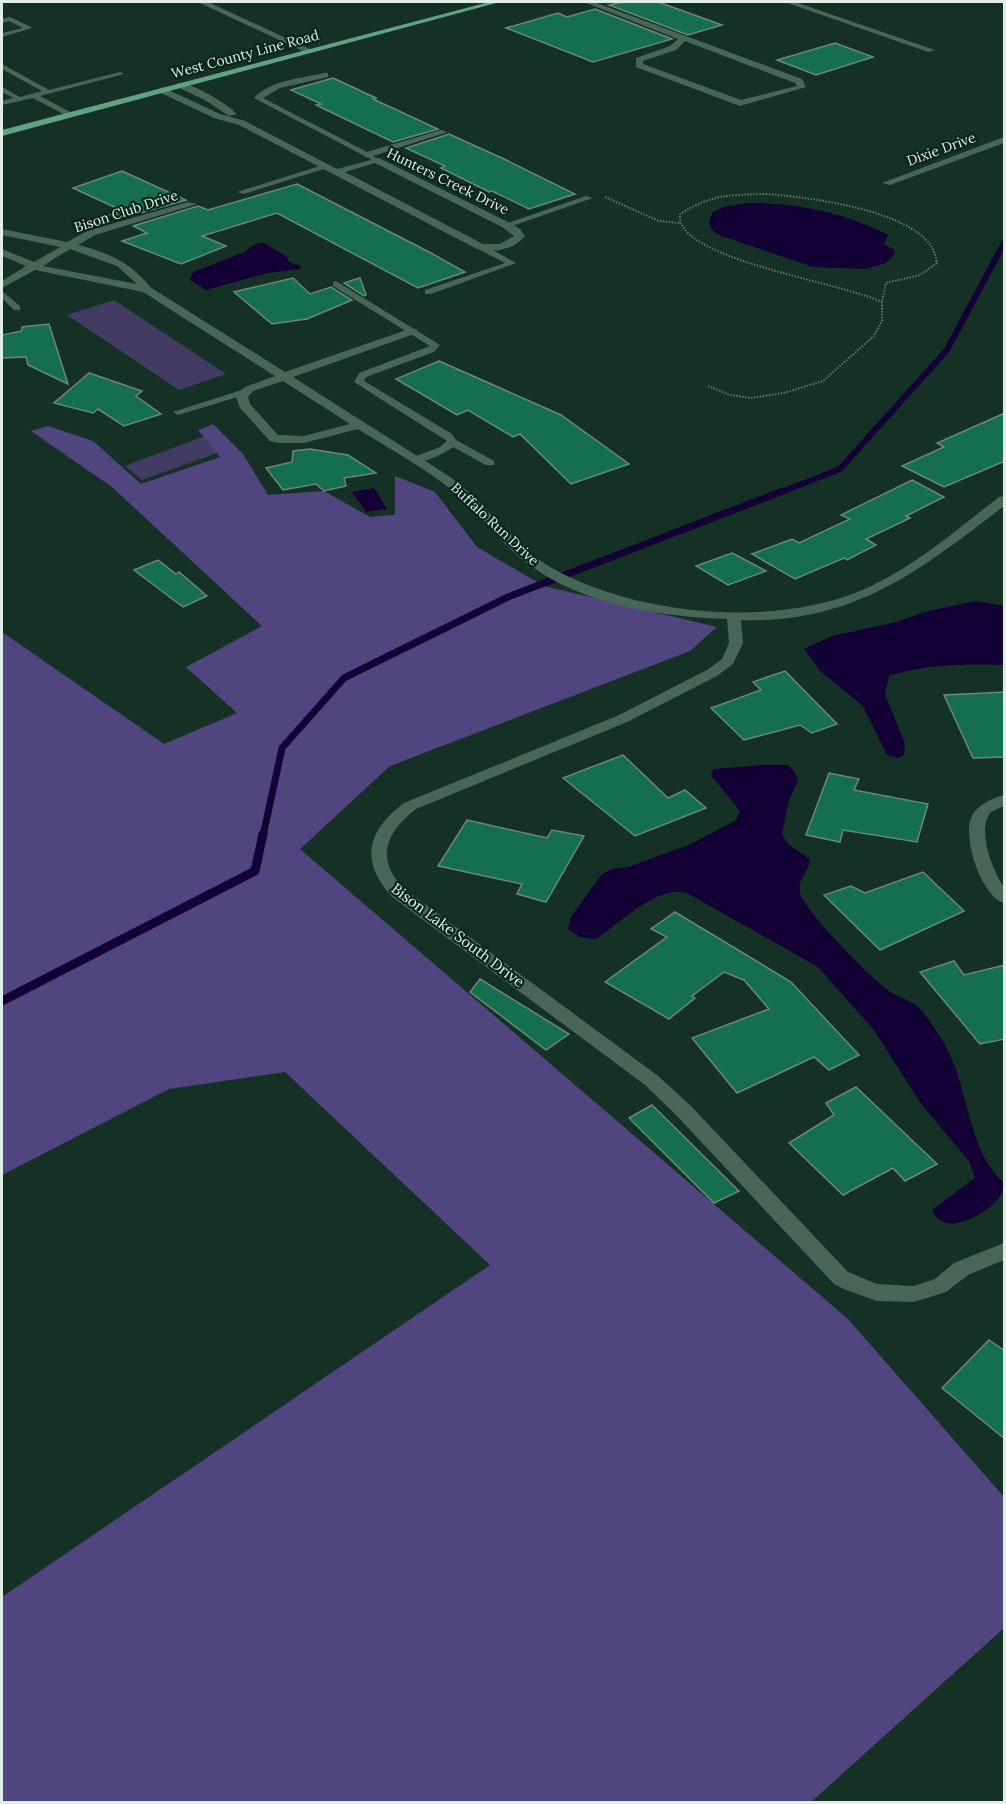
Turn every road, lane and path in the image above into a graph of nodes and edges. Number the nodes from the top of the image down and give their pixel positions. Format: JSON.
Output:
{"nodes":[{"id":1,"x":202,"y":2,"type":"edge"},
{"id":2,"x":496,"y":2,"type":"edge"},
{"id":3,"x":588,"y":2,"type":"edge"},
{"id":4,"x":789,"y":2,"type":"edge"},
{"id":5,"x":2,"y":21,"type":"edge"},
{"id":6,"x":2,"y":35,"type":"edge"},
{"id":7,"x":684,"y":38,"type":"junction"},
{"id":8,"x":931,"y":50,"type":"dead end"},
{"id":9,"x":310,"y":51,"type":"junction"},
{"id":10,"x":2,"y":66,"type":"edge"},
{"id":11,"x":120,"y":74,"type":"dead end"},
{"id":12,"x":325,"y":75,"type":"dead end"},
{"id":13,"x":180,"y":85,"type":"junction"},
{"id":14,"x":2,"y":89,"type":"edge"},
{"id":15,"x":162,"y":90,"type":"junction"},
{"id":16,"x":48,"y":92,"type":"junction"},
{"id":17,"x":33,"y":95,"type":"junction"},
{"id":18,"x":19,"y":99,"type":"junction"},
{"id":19,"x":2,"y":103,"type":"edge"},
{"id":20,"x":69,"y":115,"type":"junction"},
{"id":21,"x":242,"y":123,"type":"junction"},
{"id":22,"x":444,"y":132,"type":"dead end"},
{"id":23,"x":2,"y":133,"type":"edge"},
{"id":24,"x":1005,"y":140,"type":"edge"},
{"id":25,"x":372,"y":158,"type":"junction"},
{"id":26,"x":326,"y":167,"type":"junction"},
{"id":27,"x":336,"y":172,"type":"junction"},
{"id":28,"x":887,"y":183,"type":"dead end"},
{"id":29,"x":241,"y":192,"type":"dead end"},
{"id":30,"x":589,"y":198,"type":"joint"},
{"id":31,"x":192,"y":204,"type":"dead end"},
{"id":32,"x":680,"y":223,"type":"junction"},
{"id":33,"x":507,"y":225,"type":"junction"},
{"id":34,"x":2,"y":232,"type":"edge"},
{"id":35,"x":69,"y":245,"type":"junction"},
{"id":36,"x":481,"y":247,"type":"junction"},
{"id":37,"x":2,"y":252,"type":"edge"},
{"id":38,"x":34,"y":267,"type":"junction"},
{"id":39,"x":336,"y":284,"type":"dead end"},
{"id":40,"x":2,"y":285,"type":"edge"},
{"id":41,"x":146,"y":289,"type":"junction"},
{"id":42,"x":428,"y":292,"type":"dead end"},
{"id":43,"x":2,"y":294,"type":"edge"},
{"id":44,"x":882,"y":302,"type":"junction"},
{"id":45,"x":17,"y":308,"type":"dead end"},
{"id":46,"x":413,"y":332,"type":"junction"},
{"id":47,"x":283,"y":377,"type":"junction"},
{"id":48,"x":708,"y":386,"type":"dead end"},
{"id":49,"x":248,"y":391,"type":"junction"},
{"id":50,"x":178,"y":412,"type":"dead end"},
{"id":51,"x":359,"y":424,"type":"junction"},
{"id":52,"x":452,"y":442,"type":"junction"},
{"id":53,"x":415,"y":460,"type":"junction"},
{"id":54,"x":490,"y":463,"type":"dead end"},
{"id":55,"x":1005,"y":500,"type":"edge"},
{"id":56,"x":734,"y":615,"type":"junction"},
{"id":57,"x":1004,"y":800,"type":"edge"},
{"id":58,"x":1005,"y":898,"type":"edge"},
{"id":59,"x":1005,"y":1251,"type":"edge"}],
"edges":[{"from":1,"to":9,"type":"street"},
{"from":2,"to":9,"type":"main road","name":"West County Line Road"},
{"from":3,"to":7,"type":"street"},
{"from":4,"to":8,"type":"street"},
{"from":5,"to":6,"type":"lane"},
{"from":7,"to":7,"type":"street"},
{"from":9,"to":13,"type":"main road","name":"West County Line Road"},
{"from":10,"to":16,"type":"lane"},
{"from":11,"to":16,"type":"lane"},
{"from":12,"to":25,"type":"lane"},
{"from":13,"to":15,"type":"main road","name":"West County Line Road"},
{"from":13,"to":21,"type":"street"},
{"from":14,"to":18,"type":"lane"},
{"from":15,"to":20,"type":"main road","name":"West County Line Road"},
{"from":15,"to":21,"type":"street"},
{"from":16,"to":17,"type":"lane"},
{"from":17,"to":18,"type":"lane"},
{"from":17,"to":20,"type":"lane"},
{"from":18,"to":19,"type":"lane"},
{"from":20,"to":23,"type":"main road","name":"West County Line Road"},
{"from":21,"to":26,"type":"street"},
{"from":22,"to":25,"type":"lane"},
{"from":24,"to":28,"type":"street","name":"Dixie Drive"},
{"from":25,"to":27,"type":"street","name":"Hunters Creek Drive"},
{"from":25,"to":33,"type":"street","name":"Hunters Creek Drive"},
{"from":26,"to":27,"type":"street"},
{"from":26,"to":29,"type":"lane"},
{"from":27,"to":36,"type":"street"},
{"from":30,"to":32,"type":"path"},
{"from":30,"to":33,"type":"lane"},
{"from":31,"to":35,"type":"street","name":"Bison Club Drive"},
{"from":32,"to":44,"type":"path"},
{"from":32,"to":44,"type":"path"},
{"from":33,"to":36,"type":"street","name":"Hunters Creek Drive"},
{"from":34,"to":35,"type":"street","name":"Buffalo Run Drive"},
{"from":35,"to":38,"type":"street","name":"Bison Club Drive"},
{"from":35,"to":41,"type":"street","name":"Buffalo Run Drive"},
{"from":36,"to":42,"type":"lane"},
{"from":37,"to":38,"type":"street","name":"Buffalo Run Drive"},
{"from":38,"to":40,"type":"street","name":"Bison Club Drive"},
{"from":38,"to":41,"type":"street","name":"Buffalo Run Drive"},
{"from":39,"to":46,"type":"lane"},
{"from":41,"to":47,"type":"street","name":"Buffalo Run Drive"},
{"from":43,"to":45,"type":"lane"},
{"from":44,"to":48,"type":"path"},
{"from":46,"to":47,"type":"street"},
{"from":46,"to":52,"type":"lane"},
{"from":47,"to":49,"type":"street"},
{"from":47,"to":51,"type":"street","name":"Buffalo Run Drive"},
{"from":49,"to":50,"type":"lane"},
{"from":49,"to":51,"type":"street"},
{"from":51,"to":53,"type":"street","name":"Buffalo Run Drive"},
{"from":52,"to":53,"type":"lane"},
{"from":52,"to":54,"type":"lane"},
{"from":53,"to":56,"type":"street","name":"Buffalo Run Drive"},
{"from":55,"to":56,"type":"street","name":"Buffalo Run Drive"},
{"from":56,"to":59,"type":"street","name":"Bison Lake South Drive"},
{"from":57,"to":58,"type":"street"}]}
